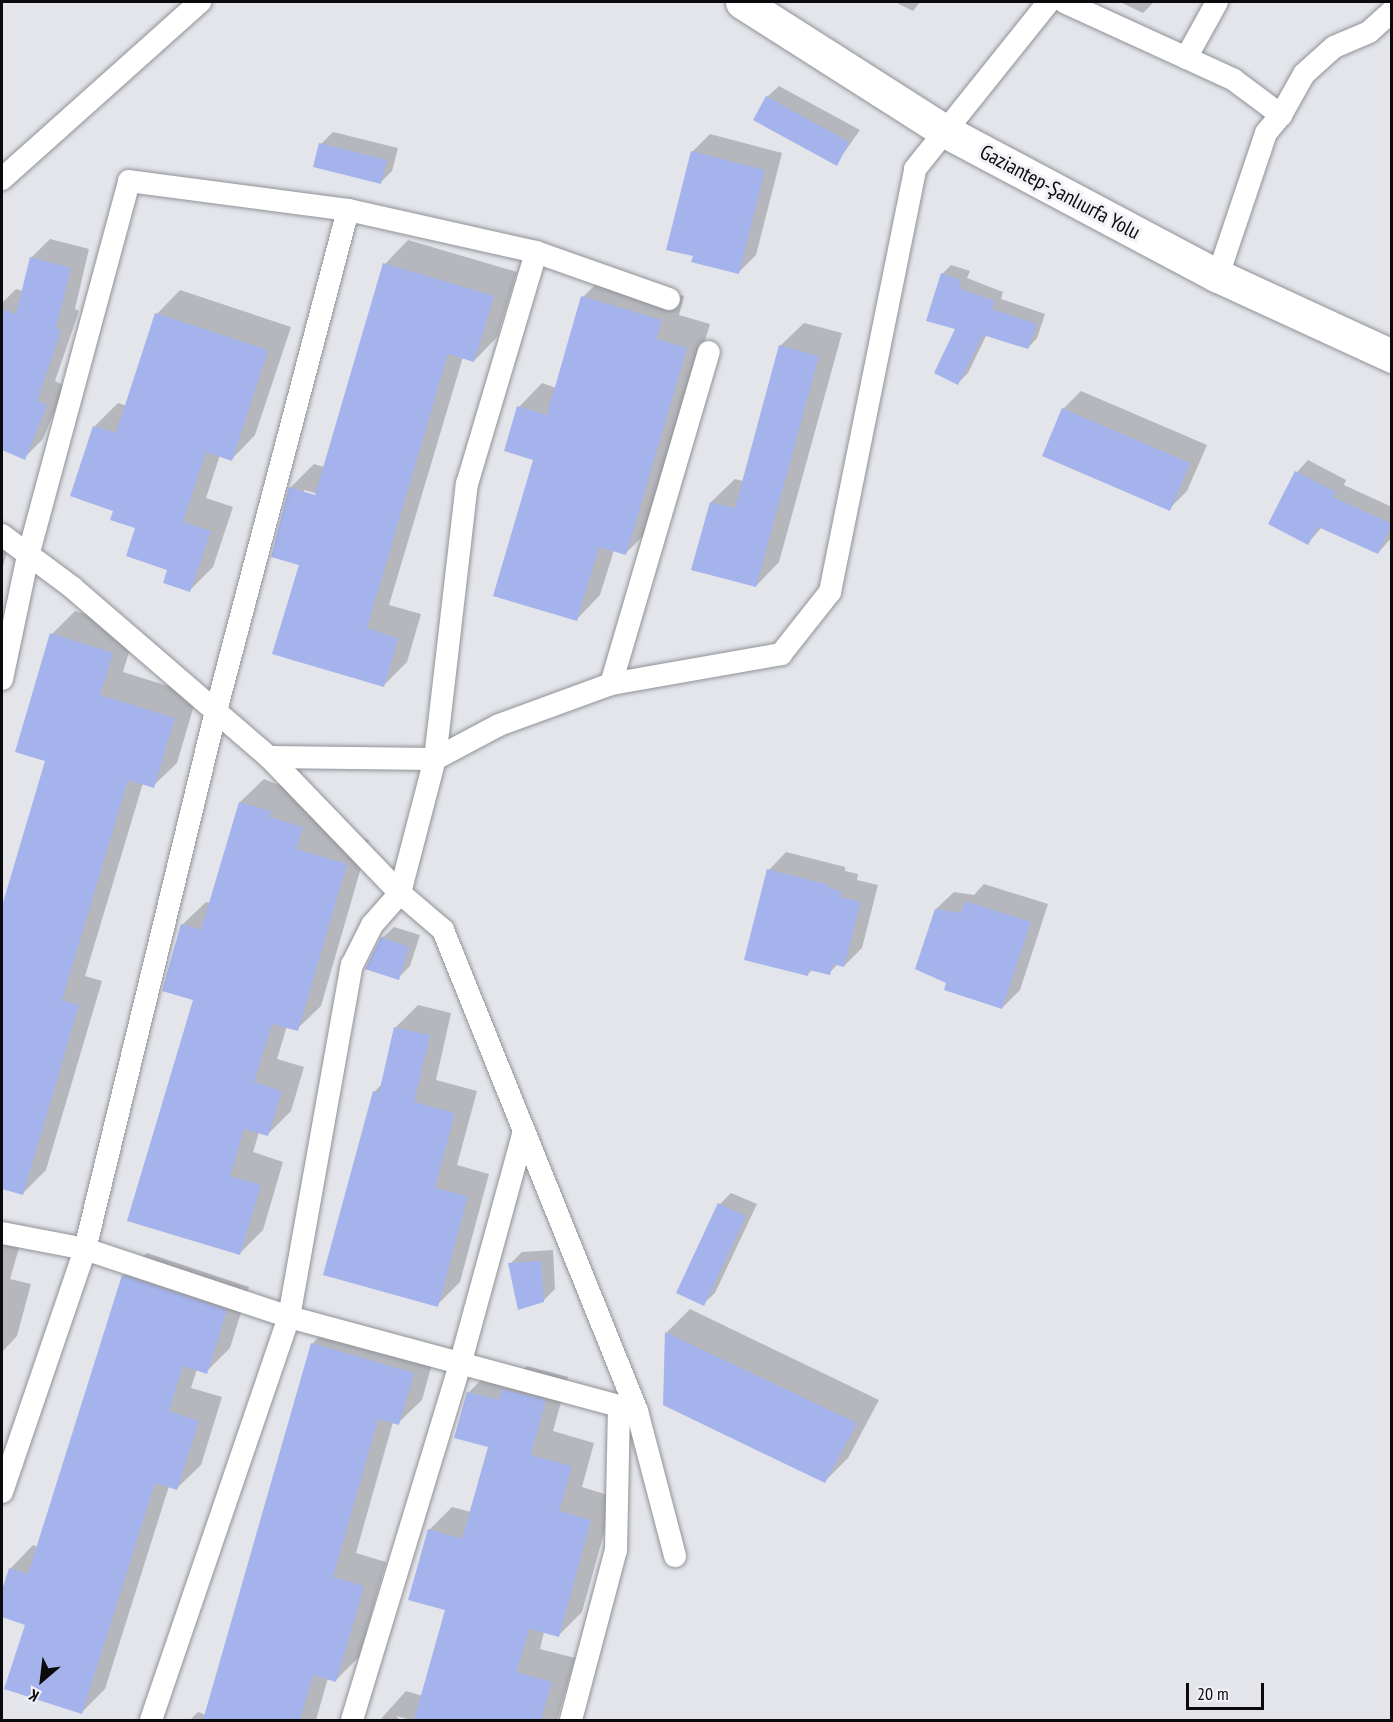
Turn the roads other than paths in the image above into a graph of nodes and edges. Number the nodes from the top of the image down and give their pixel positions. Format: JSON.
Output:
{"nodes":[{"id":1,"x":200,"y":2,"type":"edge"},
{"id":2,"x":742,"y":2,"type":"edge"},
{"id":3,"x":1049,"y":2,"type":"edge"},
{"id":4,"x":1064,"y":2,"type":"edge"},
{"id":5,"x":1217,"y":2,"type":"edge"},
{"id":6,"x":1392,"y":11,"type":"edge"},
{"id":7,"x":1186,"y":58,"type":"junction"},
{"id":8,"x":1281,"y":115,"type":"junction"},
{"id":9,"x":944,"y":130,"type":"junction"},
{"id":10,"x":2,"y":179,"type":"edge"},
{"id":11,"x":348,"y":210,"type":"junction"},
{"id":12,"x":536,"y":252,"type":"junction"},
{"id":13,"x":1218,"y":276,"type":"junction"},
{"id":14,"x":669,"y":299,"type":"dead end"},
{"id":15,"x":709,"y":352,"type":"dead end"},
{"id":16,"x":1392,"y":356,"type":"edge"},
{"id":17,"x":2,"y":535,"type":"edge"},
{"id":18,"x":28,"y":556,"type":"junction"},
{"id":19,"x":2,"y":679,"type":"edge"},
{"id":20,"x":611,"y":684,"type":"junction"},
{"id":21,"x":216,"y":711,"type":"junction"},
{"id":22,"x":269,"y":757,"type":"junction"},
{"id":23,"x":435,"y":759,"type":"junction"},
{"id":24,"x":400,"y":893,"type":"junction"},
{"id":25,"x":524,"y":1131,"type":"junction"},
{"id":26,"x":2,"y":1233,"type":"edge"},
{"id":27,"x":86,"y":1249,"type":"junction"},
{"id":28,"x":289,"y":1317,"type":"junction"},
{"id":29,"x":461,"y":1361,"type":"junction"},
{"id":30,"x":628,"y":1408,"type":"junction"},
{"id":31,"x":2,"y":1492,"type":"edge"},
{"id":32,"x":675,"y":1556,"type":"dead end"},
{"id":33,"x":151,"y":1720,"type":"edge"},
{"id":34,"x":352,"y":1720,"type":"edge"},
{"id":35,"x":571,"y":1720,"type":"edge"}],
"edges":[{"from":1,"to":10,"type":"street"},
{"from":2,"to":9,"type":"main road","name":"Gaziantep-Şanlıurfa Yolu"},
{"from":3,"to":9,"type":"street"},
{"from":4,"to":7,"type":"street"},
{"from":5,"to":7,"type":"street"},
{"from":6,"to":8,"type":"street"},
{"from":7,"to":8,"type":"street"},
{"from":8,"to":13,"type":"street"},
{"from":9,"to":13,"type":"main road","name":"Gaziantep-Şanlıurfa Yolu"},
{"from":9,"to":20,"type":"street"},
{"from":11,"to":12,"type":"street"},
{"from":11,"to":18,"type":"street"},
{"from":11,"to":21,"type":"street"},
{"from":12,"to":14,"type":"street"},
{"from":12,"to":23,"type":"street"},
{"from":13,"to":16,"type":"main road","name":"Gaziantep-Şanlıurfa Yolu"},
{"from":15,"to":20,"type":"street"},
{"from":17,"to":18,"type":"street"},
{"from":18,"to":19,"type":"street"},
{"from":18,"to":21,"type":"street"},
{"from":20,"to":23,"type":"street"},
{"from":21,"to":22,"type":"street"},
{"from":21,"to":27,"type":"street"},
{"from":22,"to":23,"type":"street"},
{"from":22,"to":24,"type":"street"},
{"from":23,"to":24,"type":"street"},
{"from":24,"to":25,"type":"street"},
{"from":24,"to":28,"type":"street"},
{"from":25,"to":29,"type":"street"},
{"from":25,"to":30,"type":"street"},
{"from":26,"to":27,"type":"street"},
{"from":27,"to":28,"type":"street"},
{"from":27,"to":31,"type":"street"},
{"from":28,"to":29,"type":"street"},
{"from":28,"to":33,"type":"street"},
{"from":29,"to":30,"type":"street"},
{"from":29,"to":34,"type":"street"},
{"from":30,"to":32,"type":"street"},
{"from":30,"to":35,"type":"street"}]}
